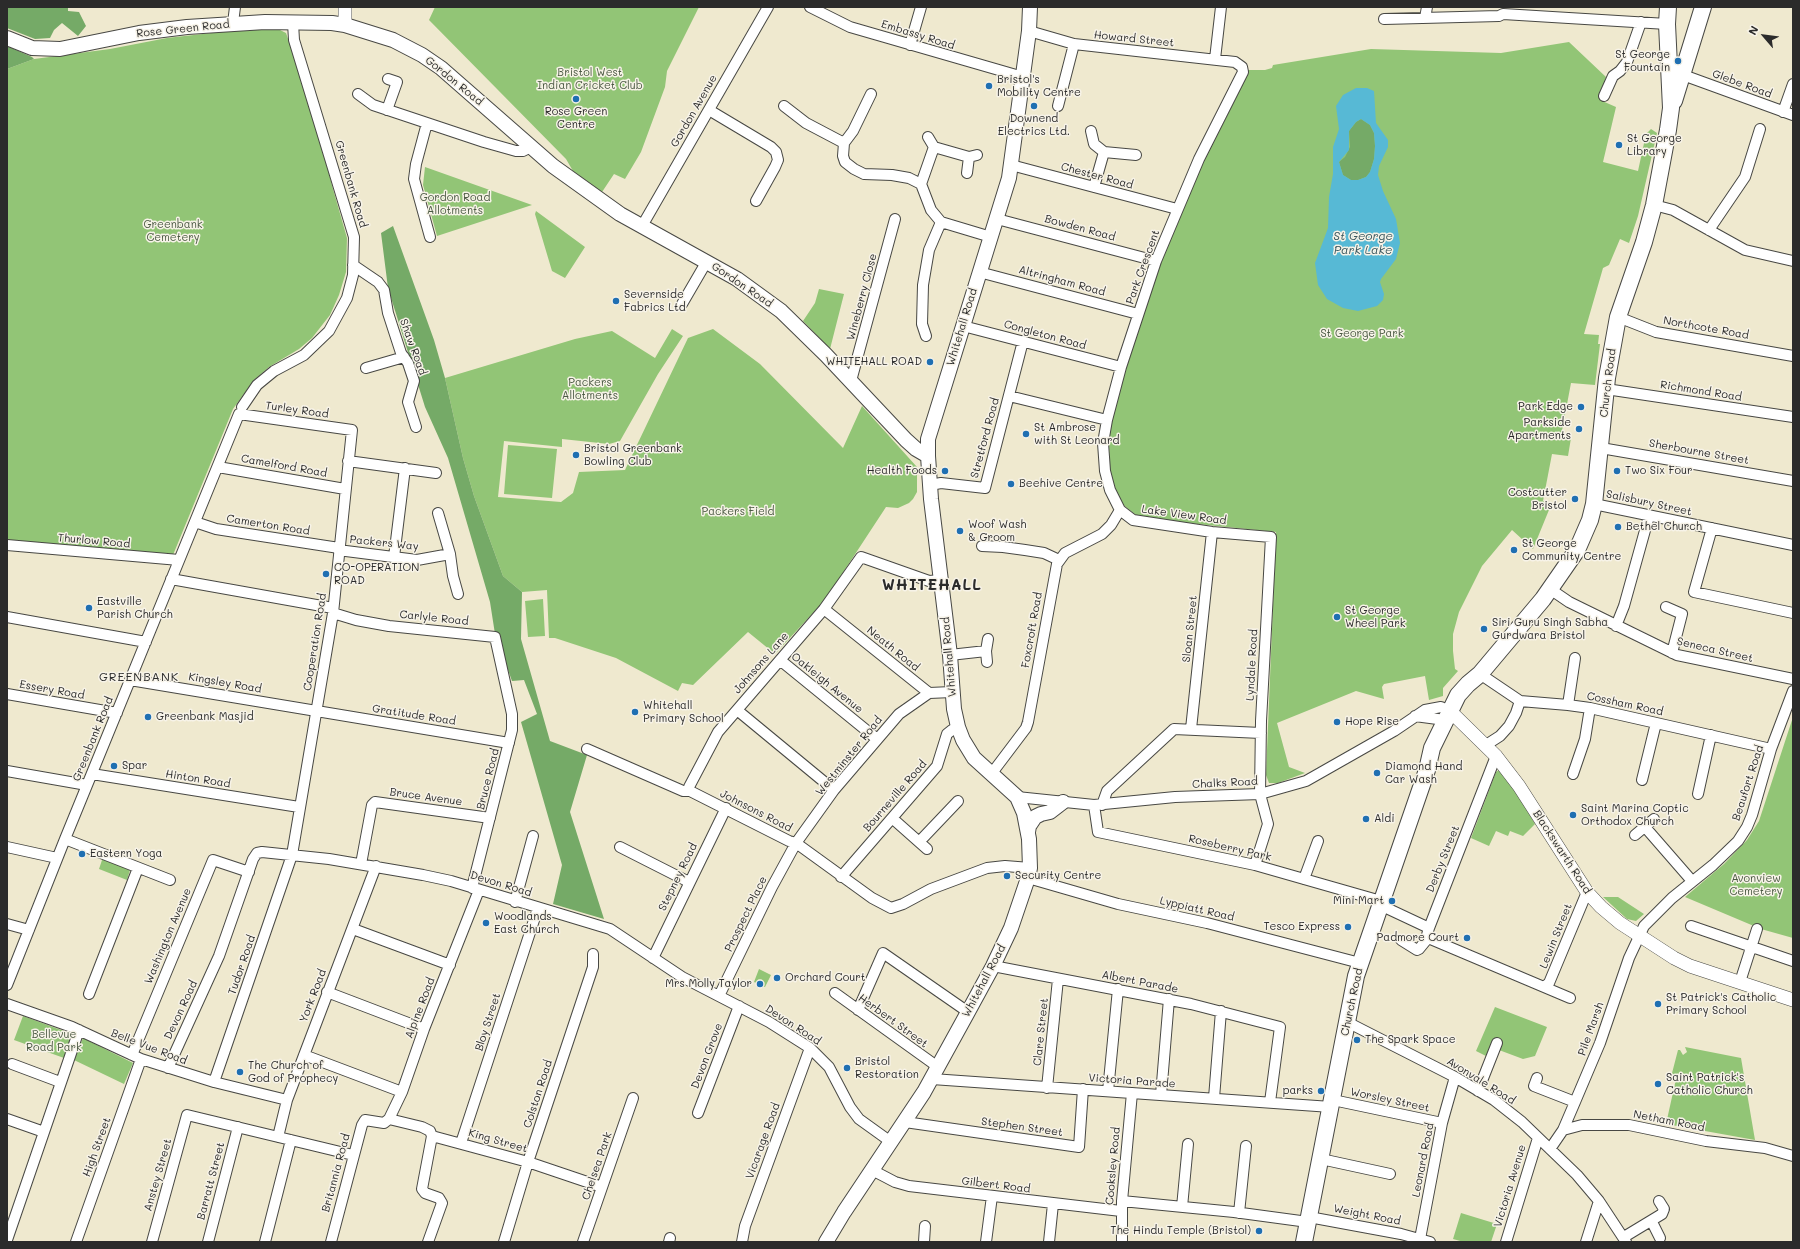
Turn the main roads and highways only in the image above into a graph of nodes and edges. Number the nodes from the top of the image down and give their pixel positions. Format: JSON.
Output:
{"nodes":[{"id":1,"x":1030,"y":7,"type":"edge"},
{"id":2,"x":1668,"y":7,"type":"edge"},
{"id":3,"x":1704,"y":7,"type":"edge"},
{"id":4,"x":345,"y":25,"type":"joint"},
{"id":5,"x":7,"y":38,"type":"edge"},
{"id":6,"x":1669,"y":63,"type":"junction"},
{"id":7,"x":1682,"y":74,"type":"junction"},
{"id":8,"x":1671,"y":108,"type":"junction"},
{"id":9,"x":928,"y":456,"type":"junction"},
{"id":10,"x":1063,"y":802,"type":"road end"},
{"id":11,"x":1028,"y":832,"type":"junction"},
{"id":12,"x":826,"y":1242,"type":"edge"},
{"id":13,"x":1304,"y":1242,"type":"edge"}],
"edges":[{"from":1,"to":9,"type":"main road","name":"Whitehall Road"},
{"from":2,"to":6,"type":"main road","name":"Church Road"},
{"from":3,"to":7,"type":"main road"},
{"from":4,"to":5,"type":"main road","name":"Rose Green Road"},
{"from":4,"to":9,"type":"main road","name":"Gordon Road"},
{"from":6,"to":7,"type":"main road"},
{"from":6,"to":8,"type":"main road","name":"Church Road"},
{"from":7,"to":8,"type":"main road"},
{"from":8,"to":13,"type":"main road","name":"Church Road"},
{"from":9,"to":11,"type":"main road","name":"Whitehall Road"},
{"from":10,"to":11,"type":"main road"},
{"from":11,"to":12,"type":"main road","name":"Whitehall Road"}]}
